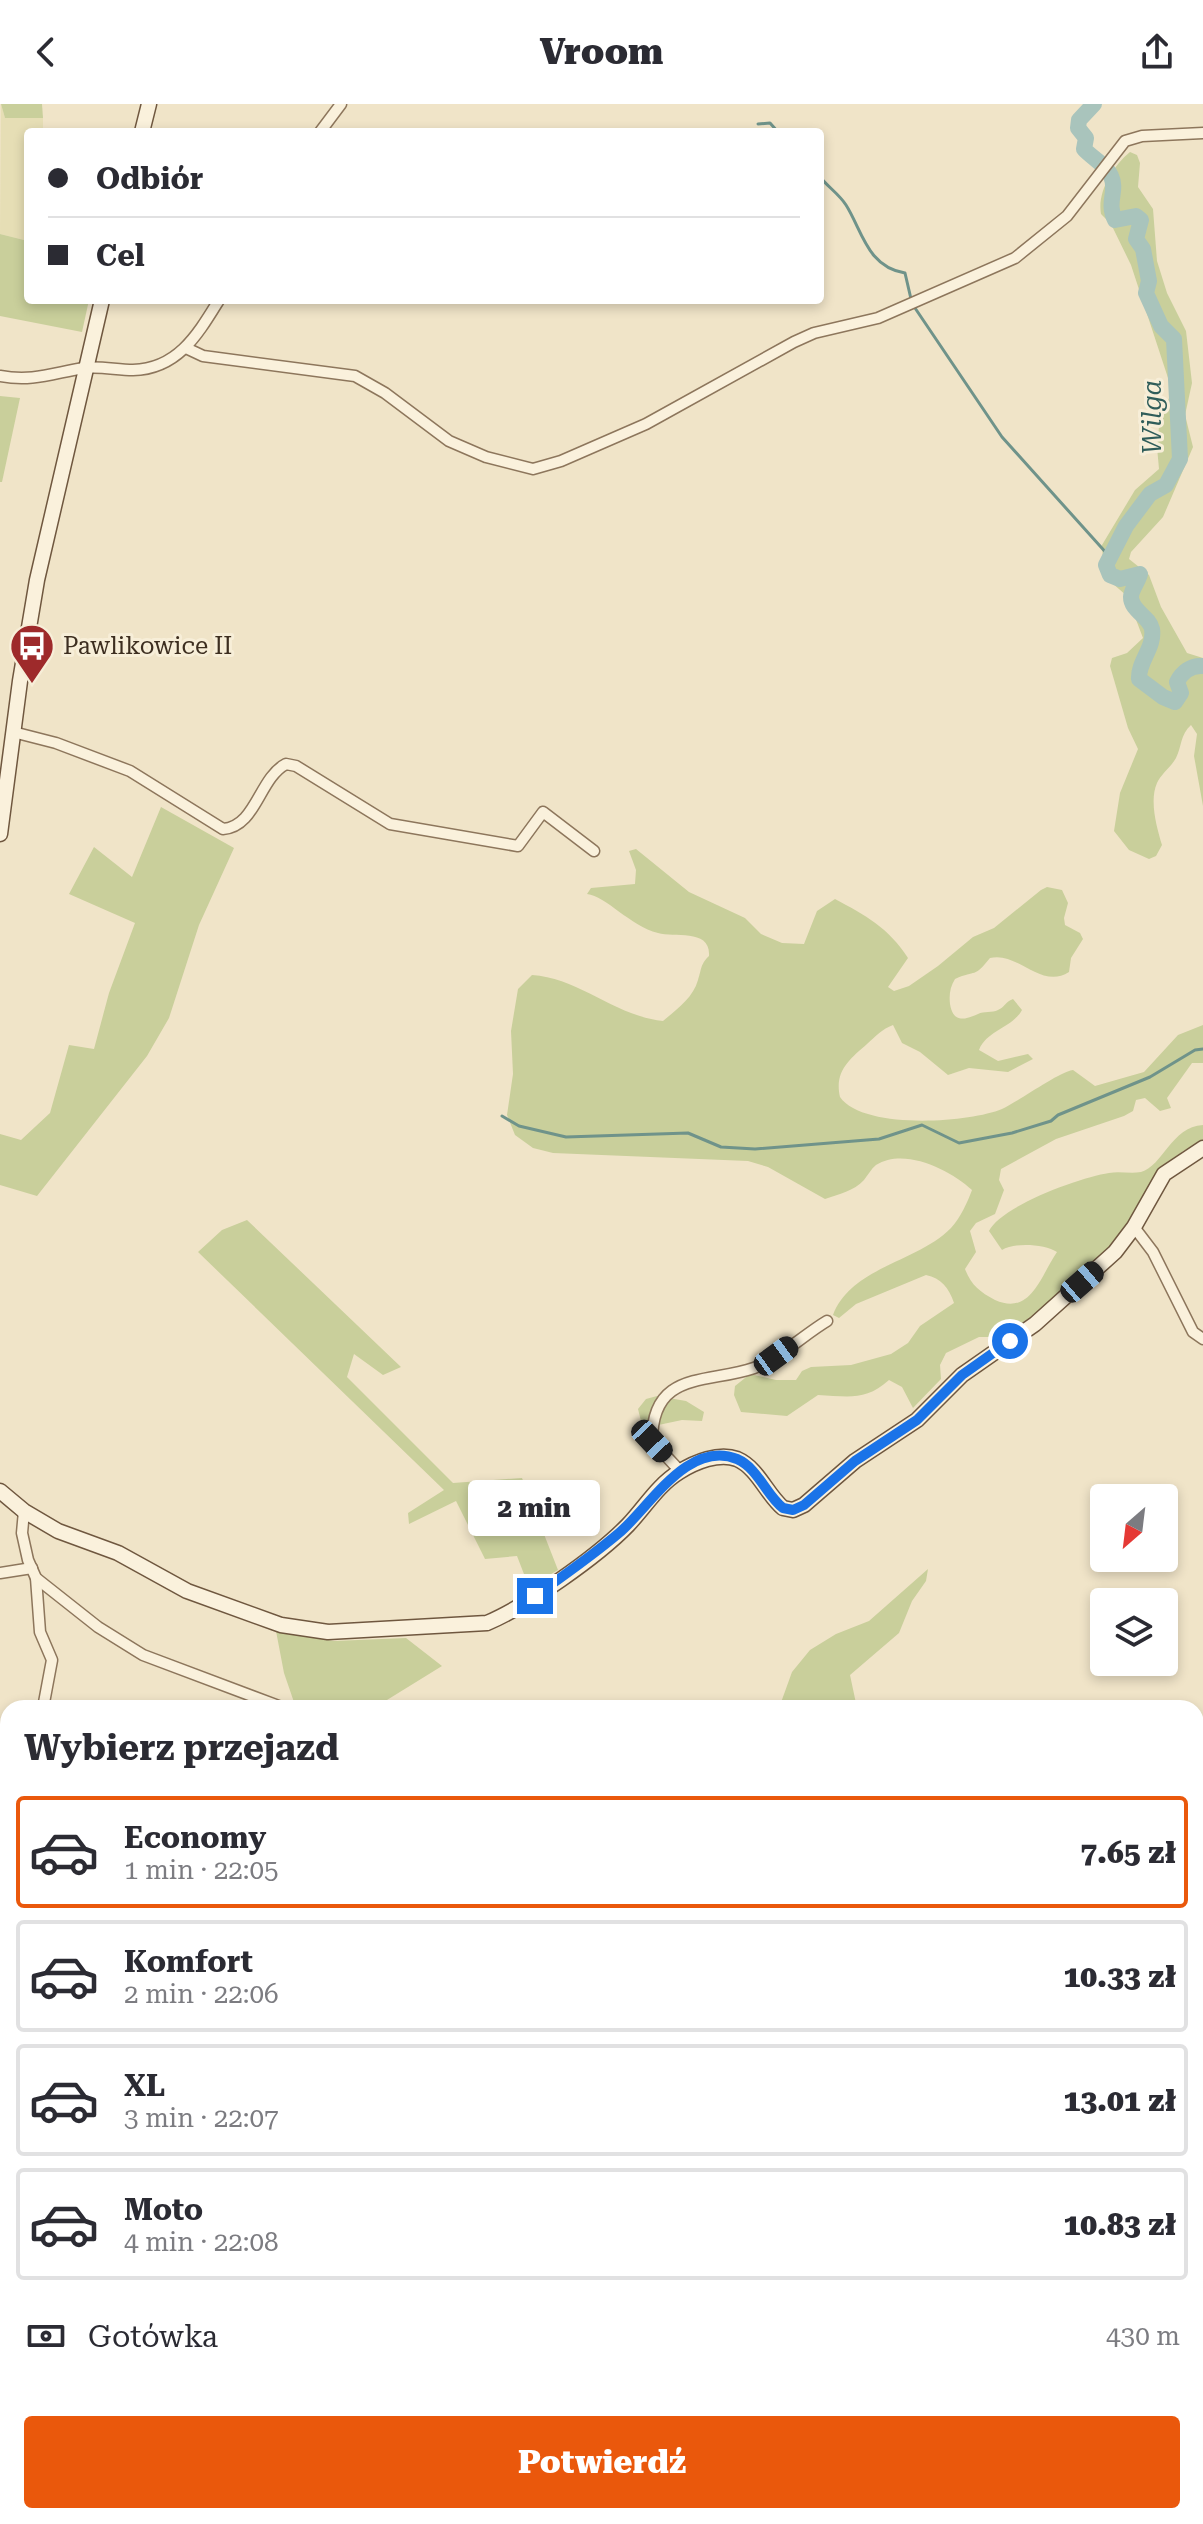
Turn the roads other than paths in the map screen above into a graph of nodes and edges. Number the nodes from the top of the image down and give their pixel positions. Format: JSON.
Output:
{"nodes":[{"id":1,"x":149,"y":104,"type":"edge"},
{"id":2,"x":341,"y":104,"type":"edge"},
{"id":3,"x":143,"y":128,"type":"edge"},
{"id":4,"x":323,"y":128,"type":"edge"},
{"id":5,"x":1203,"y":133,"type":"edge"},
{"id":6,"x":101,"y":304,"type":"edge"},
{"id":7,"x":216,"y":304,"type":"edge"},
{"id":8,"x":186,"y":348,"type":"junction"},
{"id":9,"x":86,"y":368,"type":"junction"},
{"id":10,"x":0,"y":376,"type":"edge"},
{"id":11,"x":13,"y":732,"type":"junction"},
{"id":12,"x":0,"y":834,"type":"edge"},
{"id":13,"x":594,"y":851,"type":"dead end"},
{"id":14,"x":1203,"y":1148,"type":"edge"},
{"id":15,"x":1134,"y":1227,"type":"junction"},
{"id":16,"x":827,"y":1321,"type":"dead end"},
{"id":17,"x":1203,"y":1339,"type":"edge"},
{"id":18,"x":680,"y":1471,"type":"junction"},
{"id":19,"x":0,"y":1491,"type":"edge"},
{"id":20,"x":24,"y":1511,"type":"junction"},
{"id":21,"x":0,"y":1573,"type":"edge"},
{"id":22,"x":34,"y":1573,"type":"junction"},
{"id":23,"x":44,"y":1700,"type":"edge"},
{"id":24,"x":263,"y":1700,"type":"edge"}],
"edges":[{"from":1,"to":3,"type":"street"},
{"from":2,"to":4,"type":"street"},
{"from":5,"to":8,"type":"street"},
{"from":6,"to":9,"type":"street"},
{"from":7,"to":8,"type":"street"},
{"from":8,"to":9,"type":"street"},
{"from":9,"to":10,"type":"street"},
{"from":9,"to":11,"type":"street"},
{"from":11,"to":12,"type":"street"},
{"from":11,"to":13,"type":"street"},
{"from":14,"to":15,"type":"street"},
{"from":15,"to":17,"type":"street"},
{"from":15,"to":18,"type":"street"},
{"from":16,"to":18,"type":"street"},
{"from":18,"to":20,"type":"street"},
{"from":19,"to":20,"type":"street"},
{"from":20,"to":22,"type":"street"},
{"from":21,"to":22,"type":"street"},
{"from":22,"to":23,"type":"street"},
{"from":22,"to":24,"type":"street"}]}
